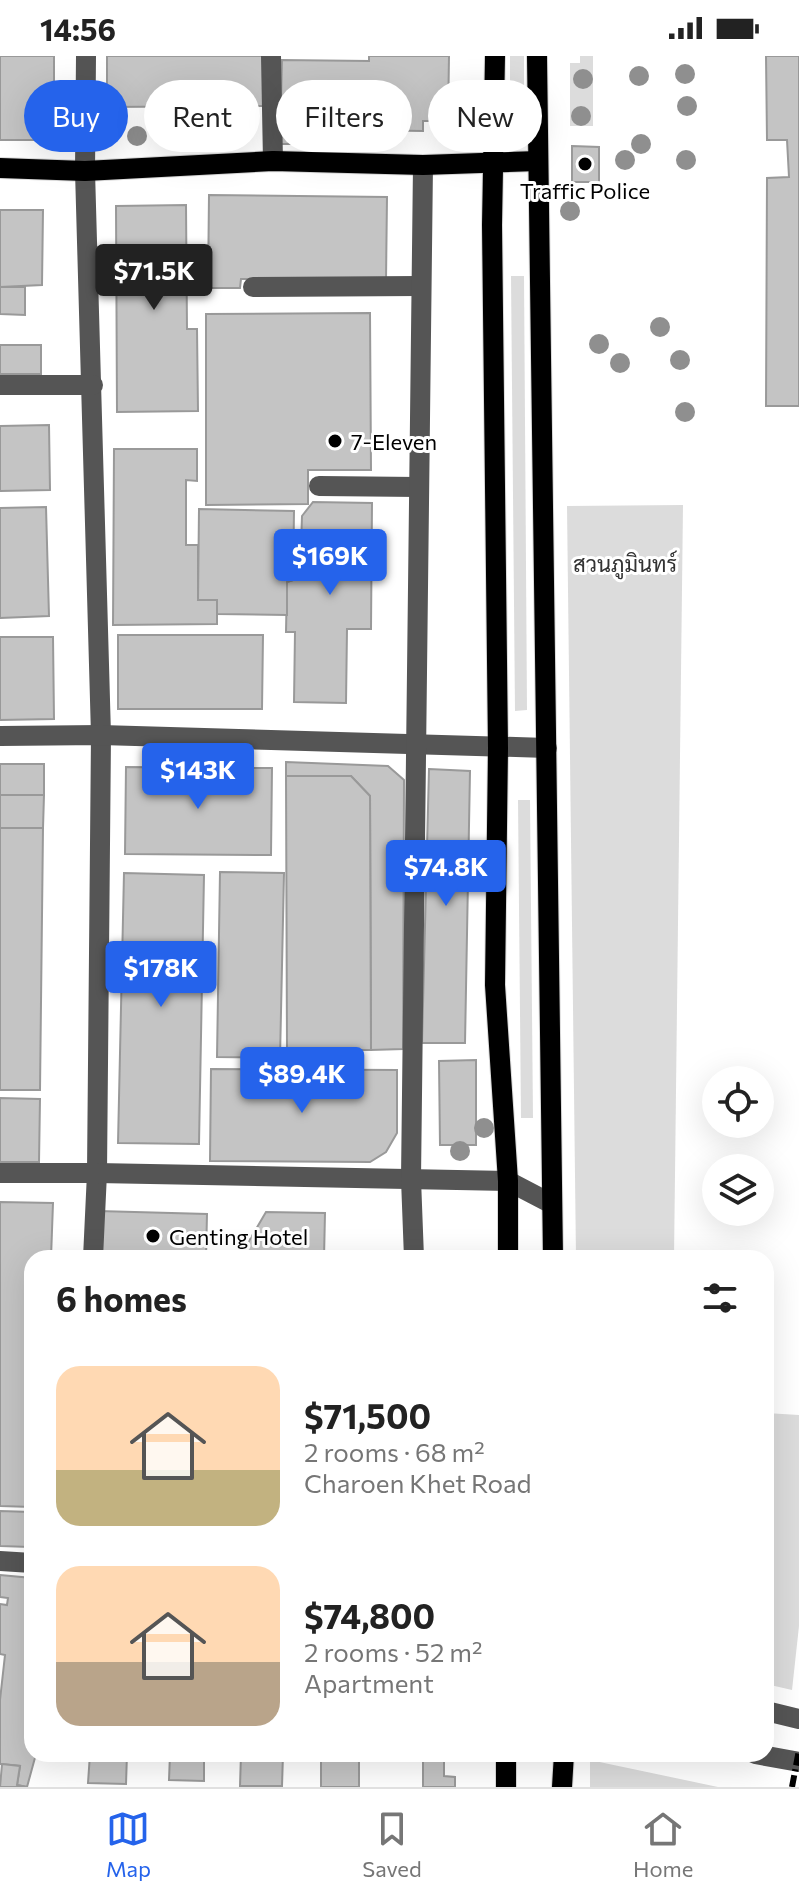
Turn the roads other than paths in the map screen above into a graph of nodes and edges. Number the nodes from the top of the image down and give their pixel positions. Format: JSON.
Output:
{"nodes":[{"id":1,"x":86,"y":56,"type":"edge"},
{"id":2,"x":271,"y":56,"type":"edge"},
{"id":3,"x":495,"y":56,"type":"edge"},
{"id":4,"x":537,"y":56,"type":"edge"},
{"id":5,"x":273,"y":161,"type":"junction"},
{"id":6,"x":538,"y":161,"type":"junction"},
{"id":7,"x":493,"y":162,"type":"junction"},
{"id":8,"x":423,"y":165,"type":"junction"},
{"id":9,"x":0,"y":168,"type":"edge"},
{"id":10,"x":85,"y":171,"type":"junction"},
{"id":11,"x":419,"y":286,"type":"junction"},
{"id":12,"x":253,"y":287,"type":"dead end"},
{"id":13,"x":0,"y":385,"type":"edge"},
{"id":14,"x":93,"y":385,"type":"junction"},
{"id":15,"x":319,"y":486,"type":"dead end"},
{"id":16,"x":418,"y":487,"type":"junction"},
{"id":17,"x":101,"y":735,"type":"junction"},
{"id":18,"x":0,"y":736,"type":"edge"},
{"id":19,"x":416,"y":745,"type":"junction"},
{"id":20,"x":498,"y":748,"type":"junction"},
{"id":21,"x":547,"y":748,"type":"junction"},
{"id":22,"x":0,"y":1173,"type":"edge"},
{"id":23,"x":97,"y":1173,"type":"junction"},
{"id":24,"x":411,"y":1179,"type":"junction"},
{"id":25,"x":508,"y":1181,"type":"junction"},
{"id":26,"x":552,"y":1204,"type":"junction"},
{"id":27,"x":93,"y":1250,"type":"edge"},
{"id":28,"x":414,"y":1250,"type":"edge"},
{"id":29,"x":508,"y":1250,"type":"edge"},
{"id":30,"x":553,"y":1250,"type":"edge"},
{"id":31,"x":0,"y":1561,"type":"edge"},
{"id":32,"x":24,"y":1562,"type":"edge"},
{"id":33,"x":774,"y":1713,"type":"edge"},
{"id":34,"x":799,"y":1719,"type":"edge"},
{"id":35,"x":774,"y":1757,"type":"edge"},
{"id":36,"x":506,"y":1762,"type":"edge"},
{"id":37,"x":564,"y":1762,"type":"edge"},
{"id":38,"x":799,"y":1762,"type":"edge"},
{"id":39,"x":506,"y":1787,"type":"edge"},
{"id":40,"x":562,"y":1787,"type":"edge"}],
"edges":[{"from":1,"to":10,"type":"street"},
{"from":2,"to":5,"type":"street"},
{"from":3,"to":7,"type":"main road"},
{"from":4,"to":6,"type":"main road"},
{"from":5,"to":8,"type":"main road"},
{"from":5,"to":10,"type":"main road"},
{"from":6,"to":7,"type":"main road"},
{"from":6,"to":21,"type":"main road"},
{"from":7,"to":8,"type":"main road"},
{"from":7,"to":20,"type":"main road"},
{"from":8,"to":11,"type":"street"},
{"from":9,"to":10,"type":"main road"},
{"from":10,"to":14,"type":"street"},
{"from":11,"to":12,"type":"street"},
{"from":11,"to":16,"type":"street"},
{"from":13,"to":14,"type":"street"},
{"from":14,"to":17,"type":"street"},
{"from":15,"to":16,"type":"street"},
{"from":16,"to":19,"type":"street"},
{"from":17,"to":18,"type":"street"},
{"from":17,"to":19,"type":"street"},
{"from":17,"to":23,"type":"street"},
{"from":19,"to":20,"type":"street"},
{"from":19,"to":24,"type":"street"},
{"from":20,"to":21,"type":"street"},
{"from":20,"to":25,"type":"main road"},
{"from":21,"to":26,"type":"main road"},
{"from":22,"to":23,"type":"street"},
{"from":23,"to":24,"type":"street"},
{"from":23,"to":27,"type":"street"},
{"from":24,"to":25,"type":"street"},
{"from":24,"to":28,"type":"street"},
{"from":25,"to":26,"type":"street"},
{"from":25,"to":29,"type":"main road"},
{"from":26,"to":30,"type":"main road"},
{"from":31,"to":32,"type":"street"},
{"from":33,"to":34,"type":"street"},
{"from":35,"to":38,"type":"street"},
{"from":36,"to":39,"type":"main road"},
{"from":37,"to":40,"type":"main road"}]}
